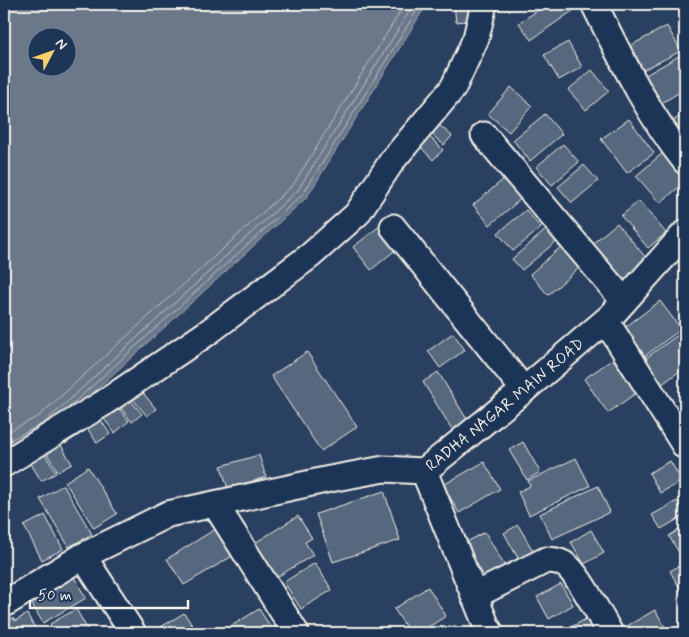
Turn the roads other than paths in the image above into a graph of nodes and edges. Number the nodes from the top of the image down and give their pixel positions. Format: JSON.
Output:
{"nodes":[{"id":1,"x":484,"y":4,"type":"edge"},
{"id":2,"x":594,"y":4,"type":"edge"},
{"id":3,"x":484,"y":136,"type":"dead end"},
{"id":4,"x":685,"y":161,"type":"edge"},
{"id":5,"x":393,"y":227,"type":"dead end"},
{"id":6,"x":685,"y":233,"type":"edge"},
{"id":7,"x":624,"y":300,"type":"junction"},
{"id":8,"x":606,"y":321,"type":"junction"},
{"id":9,"x":524,"y":390,"type":"junction"},
{"id":10,"x":685,"y":446,"type":"edge"},
{"id":11,"x":4,"y":464,"type":"edge"},
{"id":12,"x":424,"y":471,"type":"junction"},
{"id":13,"x":215,"y":504,"type":"junction"},
{"id":14,"x":83,"y":556,"type":"junction"},
{"id":15,"x":474,"y":596,"type":"junction"},
{"id":16,"x":4,"y":604,"type":"edge"},
{"id":17,"x":485,"y":631,"type":"edge"},
{"id":18,"x":133,"y":633,"type":"edge"},
{"id":19,"x":296,"y":633,"type":"edge"},
{"id":20,"x":610,"y":633,"type":"edge"}],
"edges":[{"from":1,"to":11,"type":"street"},
{"from":2,"to":4,"type":"street"},
{"from":3,"to":7,"type":"street"},
{"from":5,"to":9,"type":"street"},
{"from":6,"to":7,"type":"street","name":"RADHA NAGAR MAIN ROAD"},
{"from":7,"to":8,"type":"street","name":"RADHA NAGAR MAIN ROAD"},
{"from":8,"to":9,"type":"street","name":"RADHA NAGAR MAIN ROAD"},
{"from":8,"to":10,"type":"street"},
{"from":9,"to":12,"type":"street","name":"RADHA NAGAR MAIN ROAD"},
{"from":12,"to":13,"type":"street"},
{"from":12,"to":15,"type":"street","name":"RADHA NAGAR MAIN ROAD"},
{"from":13,"to":14,"type":"street"},
{"from":13,"to":19,"type":"street"},
{"from":14,"to":16,"type":"street"},
{"from":14,"to":18,"type":"street"},
{"from":15,"to":17,"type":"street","name":"RADHA NAGAR MAIN ROAD"},
{"from":15,"to":20,"type":"street"}]}
